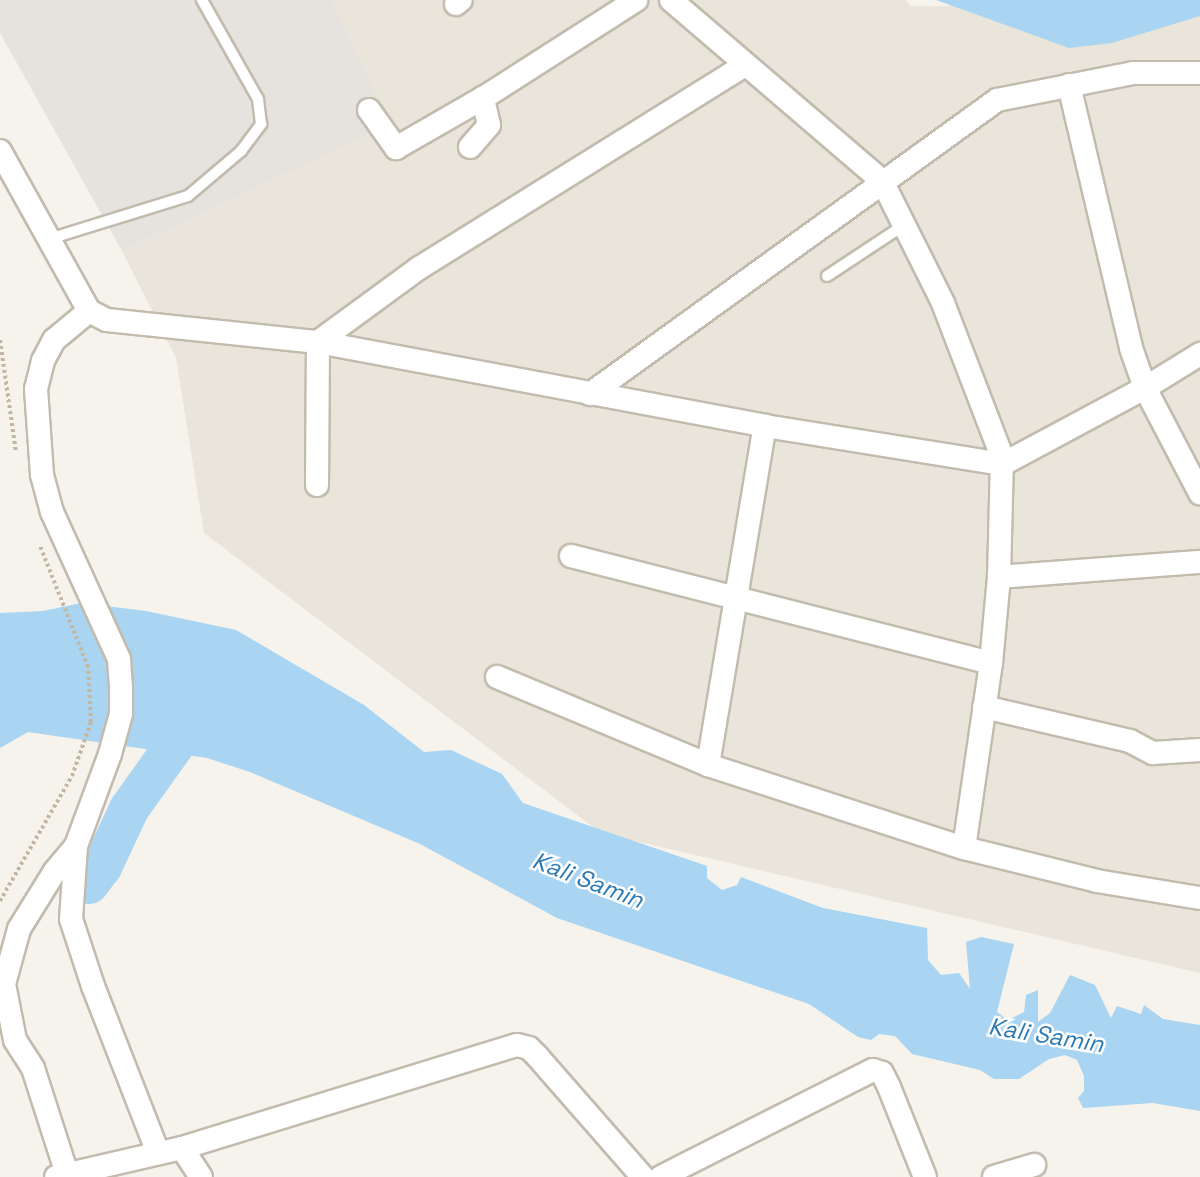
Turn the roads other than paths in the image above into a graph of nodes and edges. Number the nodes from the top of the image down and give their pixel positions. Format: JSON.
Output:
{"nodes":[{"id":1,"x":202,"y":0,"type":"edge"},
{"id":2,"x":636,"y":0,"type":"edge"},
{"id":3,"x":670,"y":0,"type":"edge"},
{"id":4,"x":745,"y":65,"type":"junction"},
{"id":5,"x":1200,"y":73,"type":"edge"},
{"id":6,"x":1069,"y":85,"type":"junction"},
{"id":7,"x":483,"y":98,"type":"junction"},
{"id":8,"x":369,"y":110,"type":"dead end"},
{"id":9,"x":471,"y":147,"type":"dead end"},
{"id":10,"x":0,"y":151,"type":"edge"},
{"id":11,"x":882,"y":182,"type":"junction"},
{"id":12,"x":904,"y":225,"type":"junction"},
{"id":13,"x":49,"y":239,"type":"junction"},
{"id":14,"x":827,"y":276,"type":"dead end"},
{"id":15,"x":89,"y":311,"type":"junction"},
{"id":16,"x":318,"y":342,"type":"junction"},
{"id":17,"x":1200,"y":354,"type":"edge"},
{"id":18,"x":1145,"y":388,"type":"junction"},
{"id":19,"x":590,"y":394,"type":"junction"},
{"id":20,"x":765,"y":426,"type":"junction"},
{"id":21,"x":1003,"y":464,"type":"junction"},
{"id":22,"x":317,"y":485,"type":"dead end"},
{"id":23,"x":1200,"y":493,"type":"edge"},
{"id":24,"x":571,"y":556,"type":"dead end"},
{"id":25,"x":1200,"y":562,"type":"edge"},
{"id":26,"x":999,"y":577,"type":"junction"},
{"id":27,"x":735,"y":597,"type":"junction"},
{"id":28,"x":991,"y":663,"type":"junction"},
{"id":29,"x":498,"y":677,"type":"dead end"},
{"id":30,"x":984,"y":707,"type":"junction"},
{"id":31,"x":1200,"y":750,"type":"edge"},
{"id":32,"x":708,"y":765,"type":"junction"},
{"id":33,"x":76,"y":846,"type":"junction"},
{"id":34,"x":964,"y":848,"type":"junction"},
{"id":35,"x":1200,"y":898,"type":"edge"},
{"id":36,"x":182,"y":1148,"type":"junction"},
{"id":37,"x":158,"y":1153,"type":"junction"},
{"id":38,"x":1034,"y":1164,"type":"dead end"},
{"id":39,"x":62,"y":1176,"type":"edge"},
{"id":40,"x":201,"y":1177,"type":"edge"},
{"id":41,"x":643,"y":1177,"type":"edge"},
{"id":42,"x":661,"y":1177,"type":"edge"},
{"id":43,"x":925,"y":1177,"type":"edge"},
{"id":44,"x":994,"y":1177,"type":"edge"}],
"edges":[{"from":1,"to":13,"type":"lane"},
{"from":2,"to":7,"type":"street"},
{"from":3,"to":4,"type":"street"},
{"from":4,"to":11,"type":"street"},
{"from":4,"to":16,"type":"street"},
{"from":5,"to":6,"type":"street"},
{"from":6,"to":11,"type":"street"},
{"from":6,"to":18,"type":"street"},
{"from":7,"to":8,"type":"street"},
{"from":7,"to":9,"type":"street"},
{"from":10,"to":13,"type":"street"},
{"from":11,"to":12,"type":"street"},
{"from":11,"to":19,"type":"street"},
{"from":12,"to":14,"type":"lane"},
{"from":12,"to":21,"type":"street"},
{"from":13,"to":15,"type":"street"},
{"from":15,"to":16,"type":"street"},
{"from":15,"to":33,"type":"street"},
{"from":16,"to":19,"type":"street"},
{"from":16,"to":22,"type":"street"},
{"from":17,"to":18,"type":"street"},
{"from":18,"to":21,"type":"street"},
{"from":18,"to":23,"type":"street"},
{"from":19,"to":20,"type":"street"},
{"from":20,"to":21,"type":"street"},
{"from":20,"to":27,"type":"street"},
{"from":21,"to":26,"type":"street"},
{"from":24,"to":27,"type":"street"},
{"from":25,"to":26,"type":"street"},
{"from":26,"to":28,"type":"street"},
{"from":27,"to":28,"type":"street"},
{"from":27,"to":32,"type":"street"},
{"from":28,"to":30,"type":"street"},
{"from":29,"to":32,"type":"street"},
{"from":30,"to":31,"type":"street"},
{"from":30,"to":34,"type":"street"},
{"from":32,"to":34,"type":"street"},
{"from":33,"to":37,"type":"street"},
{"from":33,"to":39,"type":"street"},
{"from":34,"to":35,"type":"street"},
{"from":36,"to":37,"type":"street"},
{"from":36,"to":40,"type":"street"},
{"from":36,"to":41,"type":"street"},
{"from":37,"to":39,"type":"street"},
{"from":38,"to":44,"type":"street"},
{"from":42,"to":43,"type":"street"}]}
